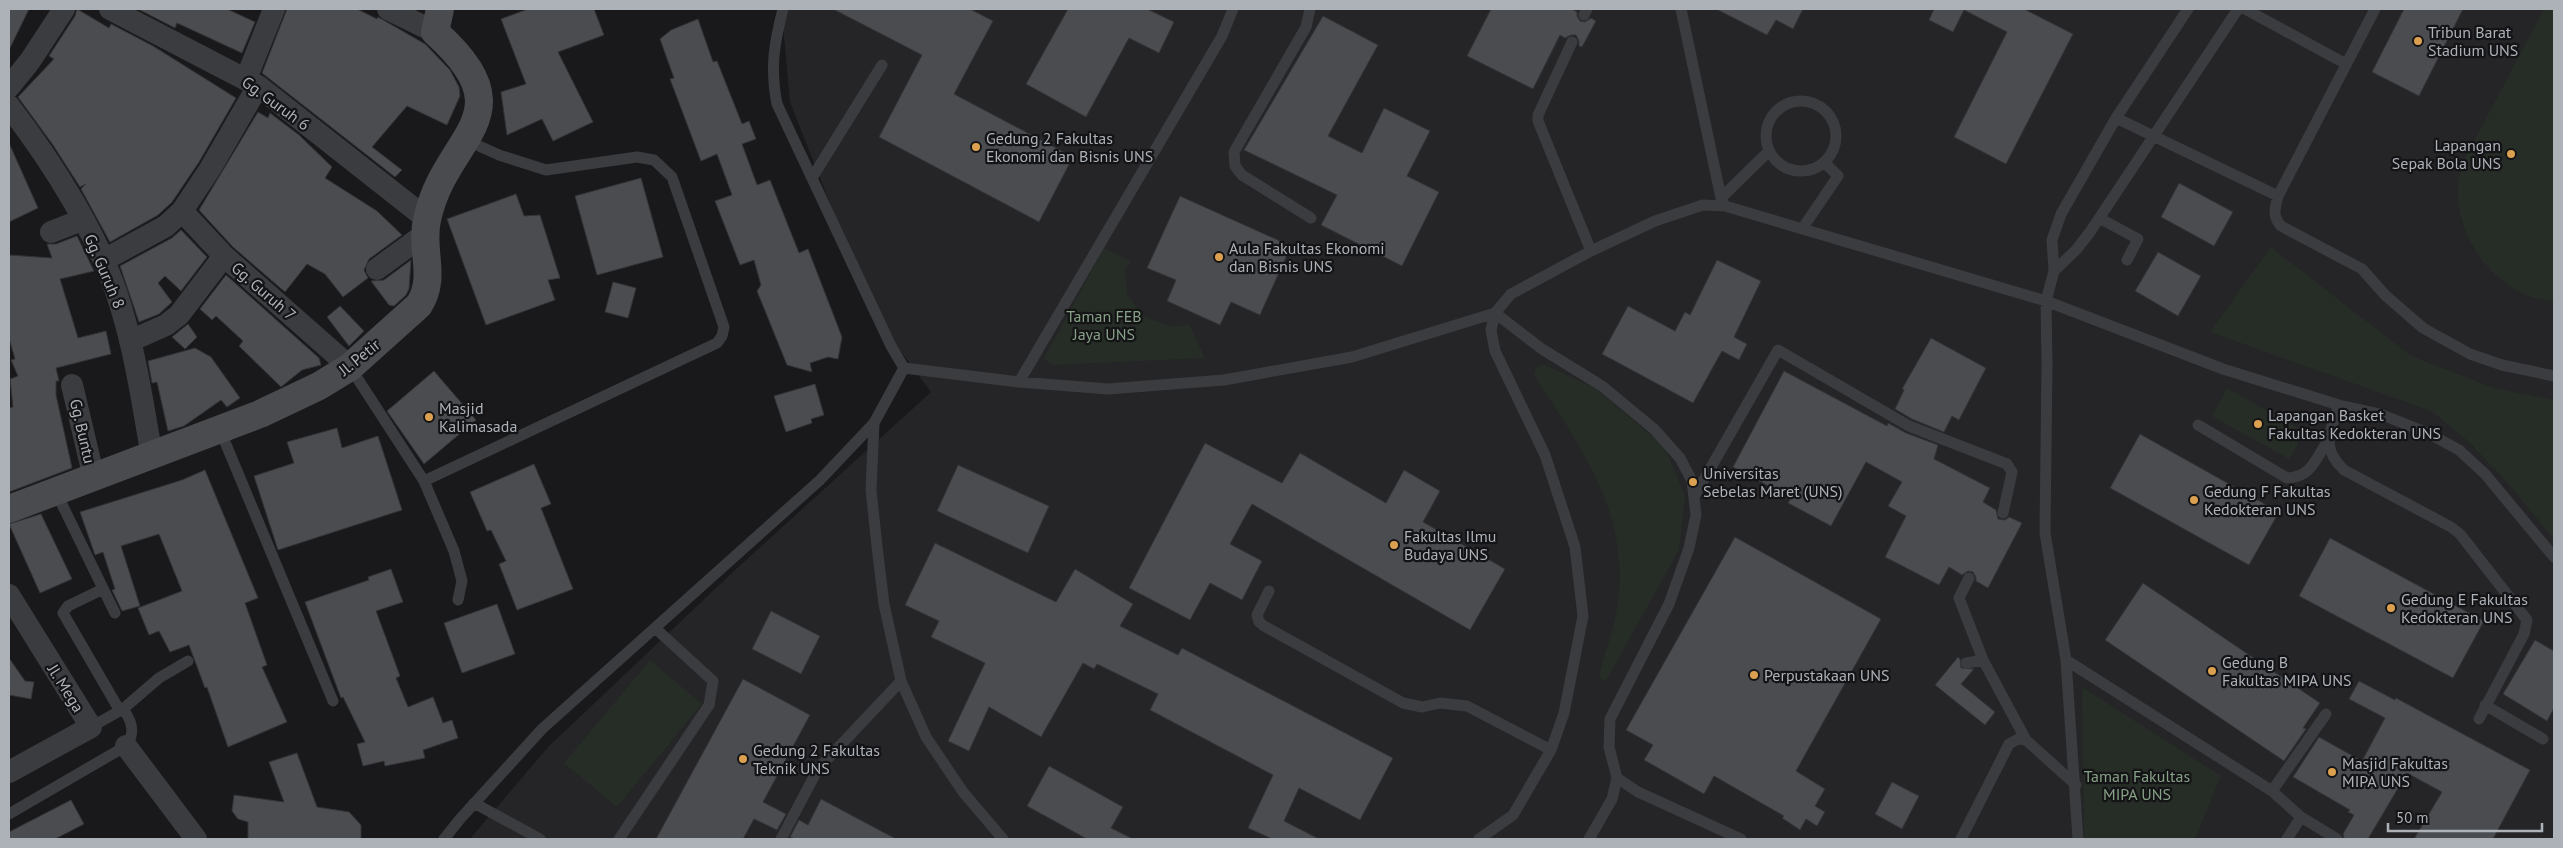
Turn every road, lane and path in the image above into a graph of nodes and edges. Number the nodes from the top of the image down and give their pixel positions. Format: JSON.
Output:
{"nodes":[{"id":1,"x":64,"y":9,"type":"edge"},
{"id":2,"x":110,"y":9,"type":"edge"},
{"id":3,"x":274,"y":9,"type":"edge"},
{"id":4,"x":388,"y":9,"type":"edge"},
{"id":5,"x":783,"y":9,"type":"edge"},
{"id":6,"x":1233,"y":9,"type":"edge"},
{"id":7,"x":1310,"y":9,"type":"edge"},
{"id":8,"x":1681,"y":9,"type":"edge"},
{"id":9,"x":2188,"y":9,"type":"edge"},
{"id":10,"x":2238,"y":9,"type":"edge"},
{"id":11,"x":2245,"y":9,"type":"edge"},
{"id":12,"x":2375,"y":9,"type":"edge"},
{"id":13,"x":437,"y":20,"type":"edge"},
{"id":14,"x":1572,"y":42,"type":"dead end"},
{"id":15,"x":2346,"y":64,"type":"junction"},
{"id":16,"x":882,"y":65,"type":"dead end"},
{"id":17,"x":252,"y":82,"type":"junction"},
{"id":18,"x":9,"y":87,"type":"edge"},
{"id":19,"x":9,"y":106,"type":"edge"},
{"id":20,"x":2116,"y":118,"type":"junction"},
{"id":21,"x":2152,"y":135,"type":"junction"},
{"id":22,"x":466,"y":140,"type":"junction"},
{"id":23,"x":1769,"y":151,"type":"junction"},
{"id":24,"x":1826,"y":163,"type":"junction"},
{"id":25,"x":812,"y":178,"type":"junction"},
{"id":26,"x":2278,"y":196,"type":"junction"},
{"id":27,"x":1723,"y":202,"type":"junction"},
{"id":28,"x":182,"y":211,"type":"junction"},
{"id":29,"x":1311,"y":218,"type":"dead end"},
{"id":30,"x":2099,"y":218,"type":"junction"},
{"id":31,"x":82,"y":220,"type":"junction"},
{"id":32,"x":426,"y":226,"type":"junction"},
{"id":33,"x":1802,"y":229,"type":"junction"},
{"id":34,"x":51,"y":232,"type":"dead end"},
{"id":35,"x":1591,"y":251,"type":"junction"},
{"id":36,"x":224,"y":256,"type":"junction"},
{"id":37,"x":104,"y":260,"type":"junction"},
{"id":38,"x":2127,"y":260,"type":"dead end"},
{"id":39,"x":377,"y":269,"type":"dead end"},
{"id":40,"x":2054,"y":271,"type":"junction"},
{"id":41,"x":2046,"y":301,"type":"junction"},
{"id":42,"x":1495,"y":314,"type":"junction"},
{"id":43,"x":130,"y":341,"type":"junction"},
{"id":44,"x":350,"y":367,"type":"junction"},
{"id":45,"x":904,"y":368,"type":"junction"},
{"id":46,"x":2554,"y":376,"type":"edge"},
{"id":47,"x":1019,"y":382,"type":"junction"},
{"id":48,"x":72,"y":385,"type":"dead end"},
{"id":49,"x":2339,"y":405,"type":"junction"},
{"id":50,"x":874,"y":423,"type":"junction"},
{"id":51,"x":2198,"y":425,"type":"dead end"},
{"id":52,"x":220,"y":430,"type":"junction"},
{"id":53,"x":2327,"y":442,"type":"junction"},
{"id":54,"x":152,"y":456,"type":"junction"},
{"id":55,"x":94,"y":478,"type":"junction"},
{"id":56,"x":424,"y":481,"type":"junction"},
{"id":57,"x":56,"y":492,"type":"junction"},
{"id":58,"x":1694,"y":497,"type":"junction"},
{"id":59,"x":9,"y":509,"type":"edge"},
{"id":60,"x":2003,"y":513,"type":"dead end"},
{"id":61,"x":2554,"y":556,"type":"edge"},
{"id":62,"x":1969,"y":578,"type":"dead end"},
{"id":63,"x":103,"y":589,"type":"junction"},
{"id":64,"x":1270,"y":592,"type":"dead end"},
{"id":65,"x":9,"y":595,"type":"edge"},
{"id":66,"x":458,"y":600,"type":"dead end"},
{"id":67,"x":115,"y":613,"type":"dead end"},
{"id":68,"x":655,"y":628,"type":"junction"},
{"id":69,"x":1983,"y":660,"type":"junction"},
{"id":70,"x":2066,"y":660,"type":"junction"},
{"id":71,"x":188,"y":661,"type":"dead end"},
{"id":72,"x":1966,"y":663,"type":"dead end"},
{"id":73,"x":902,"y":681,"type":"junction"},
{"id":74,"x":333,"y":701,"type":"dead end"},
{"id":75,"x":2485,"y":705,"type":"junction"},
{"id":76,"x":121,"y":710,"type":"junction"},
{"id":77,"x":2326,"y":714,"type":"dead end"},
{"id":78,"x":2479,"y":719,"type":"dead end"},
{"id":79,"x":91,"y":727,"type":"junction"},
{"id":80,"x":2543,"y":739,"type":"dead end"},
{"id":81,"x":2026,"y":740,"type":"junction"},
{"id":82,"x":126,"y":746,"type":"junction"},
{"id":83,"x":1551,"y":750,"type":"junction"},
{"id":84,"x":9,"y":772,"type":"edge"},
{"id":85,"x":1617,"y":778,"type":"junction"},
{"id":86,"x":2076,"y":785,"type":"junction"},
{"id":87,"x":2272,"y":791,"type":"junction"},
{"id":88,"x":474,"y":803,"type":"junction"},
{"id":89,"x":9,"y":814,"type":"edge"},
{"id":90,"x":2300,"y":817,"type":"junction"},
{"id":91,"x":196,"y":839,"type":"edge"},
{"id":92,"x":444,"y":839,"type":"edge"},
{"id":93,"x":540,"y":839,"type":"edge"},
{"id":94,"x":619,"y":839,"type":"edge"},
{"id":95,"x":781,"y":839,"type":"edge"},
{"id":96,"x":1004,"y":839,"type":"edge"},
{"id":97,"x":1479,"y":839,"type":"edge"},
{"id":98,"x":1589,"y":839,"type":"edge"},
{"id":99,"x":1741,"y":839,"type":"edge"},
{"id":100,"x":1961,"y":839,"type":"edge"},
{"id":101,"x":2078,"y":839,"type":"edge"},
{"id":102,"x":2287,"y":839,"type":"edge"},
{"id":103,"x":2337,"y":839,"type":"edge"}],
"edges":[{"from":1,"to":18,"type":"street"},
{"from":2,"to":17,"type":"street","name":"Gg. Guruh 6"},
{"from":3,"to":17,"type":"street"},
{"from":4,"to":13,"type":"street"},
{"from":5,"to":25,"type":"lane"},
{"from":6,"to":47,"type":"lane"},
{"from":7,"to":29,"type":"lane"},
{"from":8,"to":27,"type":"lane"},
{"from":9,"to":20,"type":"lane"},
{"from":10,"to":21,"type":"lane"},
{"from":11,"to":15,"type":"lane"},
{"from":12,"to":15,"type":"lane"},
{"from":13,"to":22,"type":"main road","name":"Jl. Petir"},
{"from":14,"to":35,"type":"lane"},
{"from":15,"to":26,"type":"lane"},
{"from":16,"to":25,"type":"lane"},
{"from":17,"to":28,"type":"street"},
{"from":17,"to":32,"type":"street","name":"Gg. Guruh 6"},
{"from":19,"to":31,"type":"street","name":"Gg. Guruh 8"},
{"from":20,"to":21,"type":"lane"},
{"from":20,"to":40,"type":"lane"},
{"from":21,"to":26,"type":"lane"},
{"from":21,"to":30,"type":"lane"},
{"from":22,"to":32,"type":"main road","name":"Jl. Petir"},
{"from":22,"to":56,"type":"lane"},
{"from":23,"to":24,"type":"lane"},
{"from":23,"to":24,"type":"lane"},
{"from":23,"to":27,"type":"lane"},
{"from":24,"to":33,"type":"lane"},
{"from":25,"to":45,"type":"lane"},
{"from":26,"to":46,"type":"lane"},
{"from":27,"to":33,"type":"lane"},
{"from":27,"to":35,"type":"lane"},
{"from":28,"to":36,"type":"street","name":"Gg. Guruh 7"},
{"from":28,"to":37,"type":"street"},
{"from":30,"to":38,"type":"lane"},
{"from":30,"to":40,"type":"lane"},
{"from":31,"to":34,"type":"street"},
{"from":31,"to":37,"type":"street","name":"Gg. Guruh 8"},
{"from":32,"to":39,"type":"street"},
{"from":32,"to":44,"type":"main road","name":"Jl. Petir"},
{"from":33,"to":41,"type":"lane"},
{"from":35,"to":42,"type":"lane"},
{"from":36,"to":43,"type":"street"},
{"from":36,"to":44,"type":"street","name":"Gg. Guruh 7"},
{"from":37,"to":43,"type":"street","name":"Gg. Guruh 8"},
{"from":40,"to":41,"type":"lane"},
{"from":41,"to":49,"type":"lane"},
{"from":41,"to":70,"type":"lane"},
{"from":42,"to":47,"type":"lane"},
{"from":42,"to":58,"type":"lane"},
{"from":42,"to":83,"type":"lane"},
{"from":43,"to":54,"type":"street","name":"Gg. Guruh 8"},
{"from":44,"to":52,"type":"main road","name":"Jl. Petir"},
{"from":44,"to":56,"type":"lane"},
{"from":45,"to":47,"type":"lane"},
{"from":45,"to":50,"type":"lane"},
{"from":48,"to":55,"type":"street","name":"Gg. Buntu"},
{"from":49,"to":53,"type":"lane"},
{"from":49,"to":61,"type":"lane"},
{"from":50,"to":68,"type":"lane"},
{"from":50,"to":73,"type":"lane"},
{"from":51,"to":53,"type":"lane"},
{"from":52,"to":54,"type":"main road","name":"Jl. Petir"},
{"from":52,"to":74,"type":"lane"},
{"from":53,"to":75,"type":"lane"},
{"from":54,"to":55,"type":"main road","name":"Jl. Petir"},
{"from":55,"to":57,"type":"main road","name":"Jl. Petir"},
{"from":56,"to":66,"type":"lane"},
{"from":57,"to":59,"type":"main road","name":"Jl. Petir"},
{"from":57,"to":63,"type":"lane"},
{"from":58,"to":60,"type":"lane"},
{"from":58,"to":85,"type":"lane"},
{"from":62,"to":69,"type":"lane"},
{"from":63,"to":67,"type":"lane"},
{"from":63,"to":76,"type":"lane"},
{"from":64,"to":83,"type":"lane"},
{"from":65,"to":79,"type":"street","name":"Jl. Mega"},
{"from":68,"to":88,"type":"lane"},
{"from":68,"to":94,"type":"lane"},
{"from":69,"to":72,"type":"lane"},
{"from":69,"to":81,"type":"lane"},
{"from":70,"to":86,"type":"lane"},
{"from":70,"to":87,"type":"lane"},
{"from":71,"to":76,"type":"lane"},
{"from":73,"to":95,"type":"lane"},
{"from":73,"to":96,"type":"lane"},
{"from":75,"to":78,"type":"lane"},
{"from":75,"to":80,"type":"lane"},
{"from":76,"to":79,"type":"lane"},
{"from":76,"to":82,"type":"lane"},
{"from":77,"to":87,"type":"lane"},
{"from":79,"to":84,"type":"street","name":"Jl. Mega"},
{"from":81,"to":86,"type":"lane"},
{"from":81,"to":100,"type":"lane"},
{"from":82,"to":89,"type":"lane"},
{"from":82,"to":91,"type":"street"},
{"from":83,"to":97,"type":"lane"},
{"from":85,"to":98,"type":"lane"},
{"from":85,"to":99,"type":"lane"},
{"from":86,"to":101,"type":"lane"},
{"from":87,"to":90,"type":"lane"},
{"from":88,"to":92,"type":"lane"},
{"from":88,"to":93,"type":"lane"},
{"from":90,"to":102,"type":"lane"},
{"from":90,"to":103,"type":"lane"}]}
